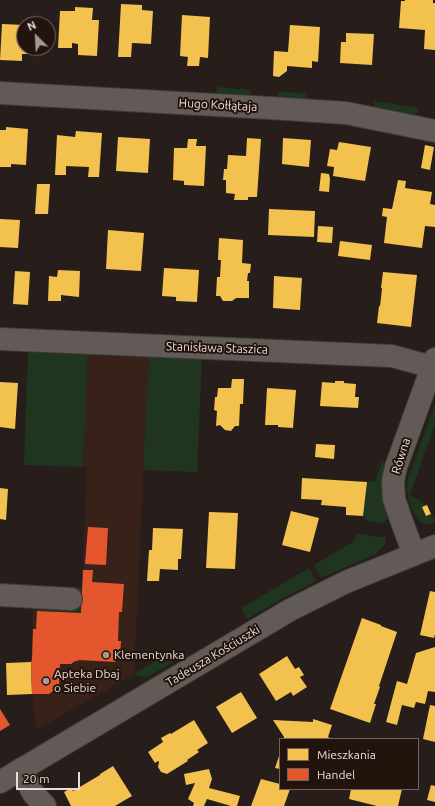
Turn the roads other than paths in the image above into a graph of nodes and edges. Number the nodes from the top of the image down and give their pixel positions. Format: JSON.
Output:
{"nodes":[{"id":1,"x":0,"y":93,"type":"edge"},
{"id":2,"x":435,"y":131,"type":"edge"},
{"id":3,"x":0,"y":339,"type":"edge"},
{"id":4,"x":434,"y":363,"type":"edge"},
{"id":5,"x":435,"y":546,"type":"edge"},
{"id":6,"x":414,"y":554,"type":"junction"},
{"id":7,"x":0,"y":595,"type":"edge"},
{"id":8,"x":71,"y":599,"type":"dead end"},
{"id":9,"x":21,"y":769,"type":"junction"},
{"id":10,"x":0,"y":782,"type":"edge"},
{"id":11,"x":45,"y":806,"type":"edge"}],
"edges":[{"from":1,"to":2,"type":"street","name":"Hugo Kołłątaja"},
{"from":3,"to":4,"type":"street","name":"Stanisława Staszica"},
{"from":4,"to":6,"type":"street","name":"Równa"},
{"from":5,"to":6,"type":"street","name":"Tadeusza Kościuszki"},
{"from":6,"to":9,"type":"street","name":"Tadeusza Kościuszki"},
{"from":7,"to":8,"type":"street"},
{"from":9,"to":10,"type":"street","name":"Tadeusza Kościuszki"},
{"from":9,"to":11,"type":"street"}]}
